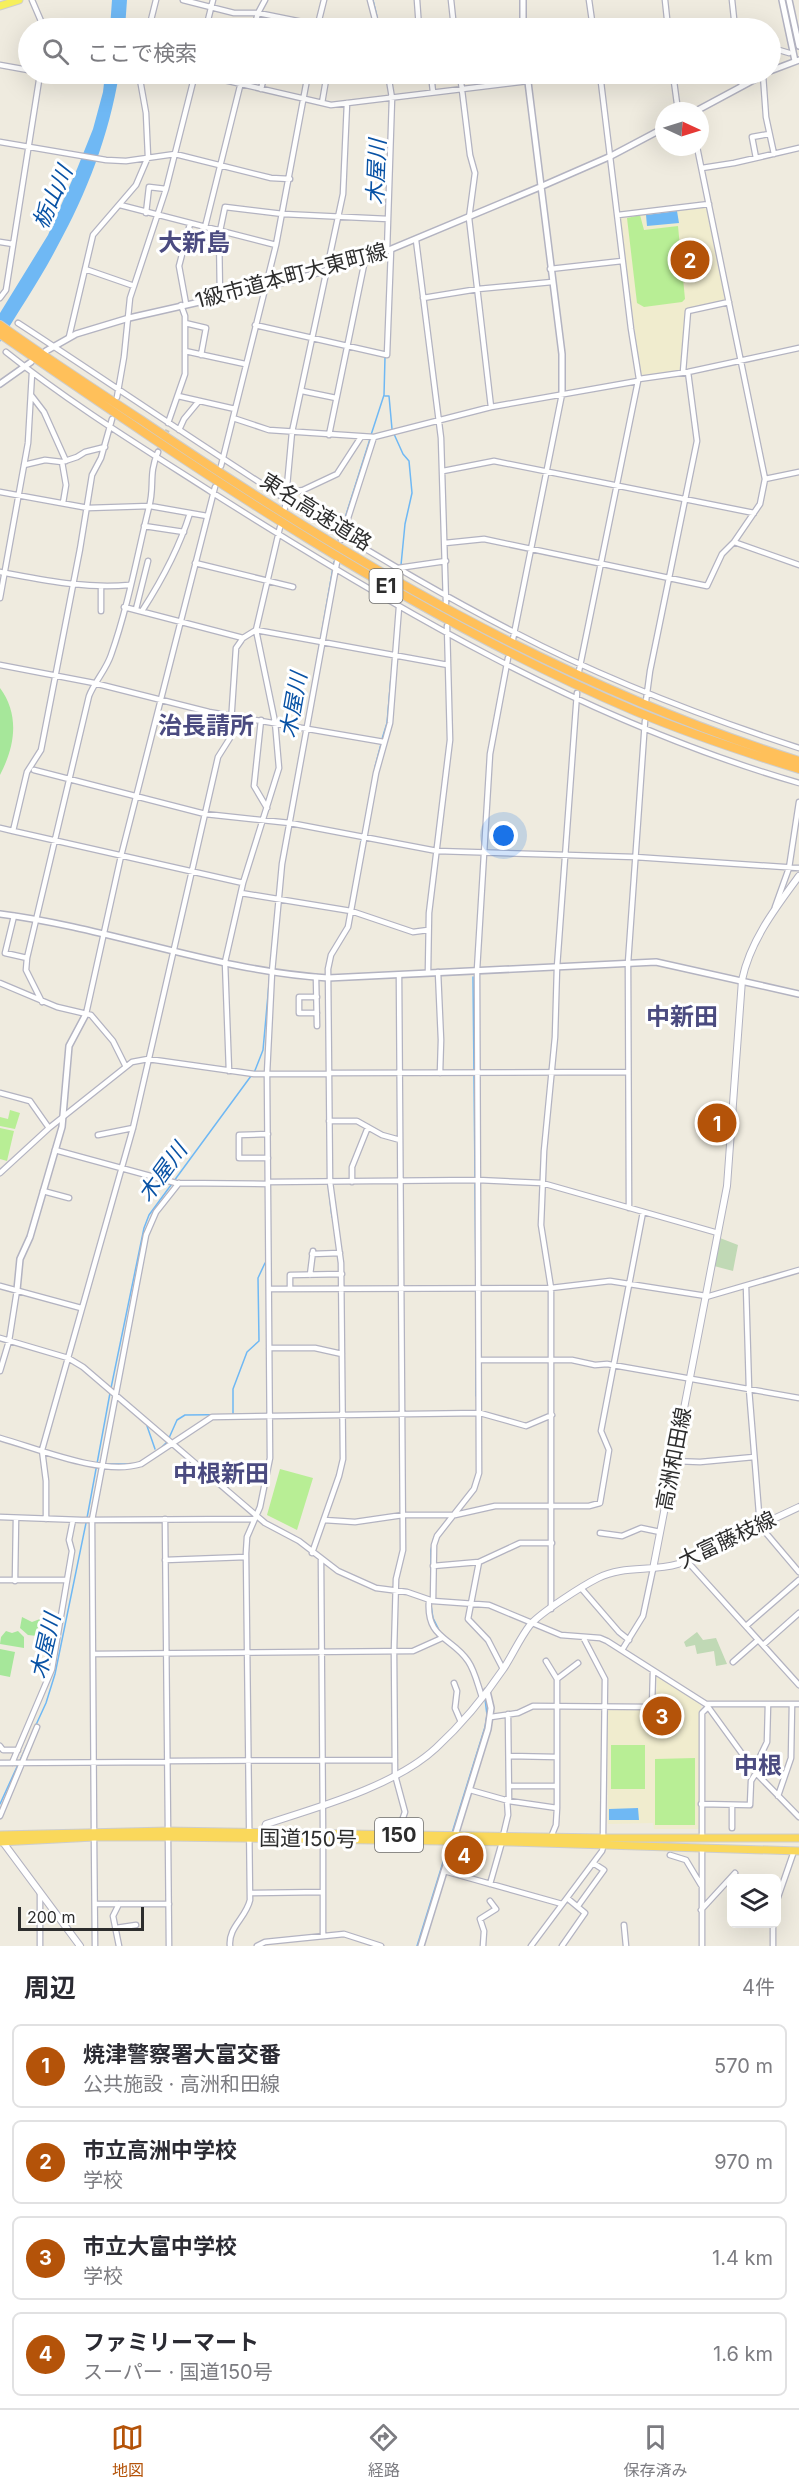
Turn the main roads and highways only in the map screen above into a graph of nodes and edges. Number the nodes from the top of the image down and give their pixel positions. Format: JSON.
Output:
{"nodes":[{"id":1,"x":19,"y":0,"type":"edge"},
{"id":2,"x":0,"y":6,"type":"edge"},
{"id":3,"x":0,"y":325,"type":"edge"},
{"id":4,"x":5,"y":335,"type":"edge"},
{"id":5,"x":799,"y":761,"type":"edge"},
{"id":6,"x":799,"y":769,"type":"edge"},
{"id":7,"x":799,"y":876,"type":"edge"},
{"id":8,"x":799,"y":1507,"type":"edge"},
{"id":9,"x":653,"y":1569,"type":"junction"},
{"id":10,"x":262,"y":1833,"type":"junction"},
{"id":11,"x":250,"y":1835,"type":"junction"},
{"id":12,"x":323,"y":1836,"type":"junction"},
{"id":13,"x":799,"y":1838,"type":"edge"},
{"id":14,"x":1,"y":1839,"type":"edge"},
{"id":15,"x":455,"y":1839,"type":"junction"},
{"id":16,"x":502,"y":1839,"type":"junction"},
{"id":17,"x":604,"y":1841,"type":"junction"},
{"id":18,"x":796,"y":1851,"type":"edge"},
{"id":19,"x":80,"y":1946,"type":"edge"}],
"edges":[{"from":1,"to":2,"type":"main road"},
{"from":3,"to":4,"type":"highway","name":"東名高速道路","number":"E1"},
{"from":4,"to":5,"type":"highway","name":"東名高速道路","number":"E1"},
{"from":4,"to":6,"type":"highway","name":"東名高速道路","number":"E1"},
{"from":7,"to":9,"type":"main road","name":"高洲和田線"},
{"from":8,"to":9,"type":"main road","name":"大富藤枝線"},
{"from":9,"to":10,"type":"main road"},
{"from":10,"to":11,"type":"highway","name":"国道150号","number":"150"},
{"from":10,"to":12,"type":"highway","name":"国道150号","number":"150"},
{"from":11,"to":12,"type":"highway","name":"国道150号","number":"150"},
{"from":11,"to":14,"type":"highway","name":"国道150号","number":"150"},
{"from":12,"to":15,"type":"highway","name":"国道150号","number":"150"},
{"from":12,"to":15,"type":"highway","name":"国道150号","number":"150"},
{"from":13,"to":17,"type":"highway","name":"国道150号","number":"150"},
{"from":14,"to":19,"type":"main road"},
{"from":15,"to":16,"type":"highway","name":"国道150号","number":"150"},
{"from":16,"to":17,"type":"highway","name":"国道150号","number":"150"},
{"from":16,"to":17,"type":"highway","name":"国道150号","number":"150"},
{"from":17,"to":18,"type":"highway","name":"国道150号","number":"150"}]}
